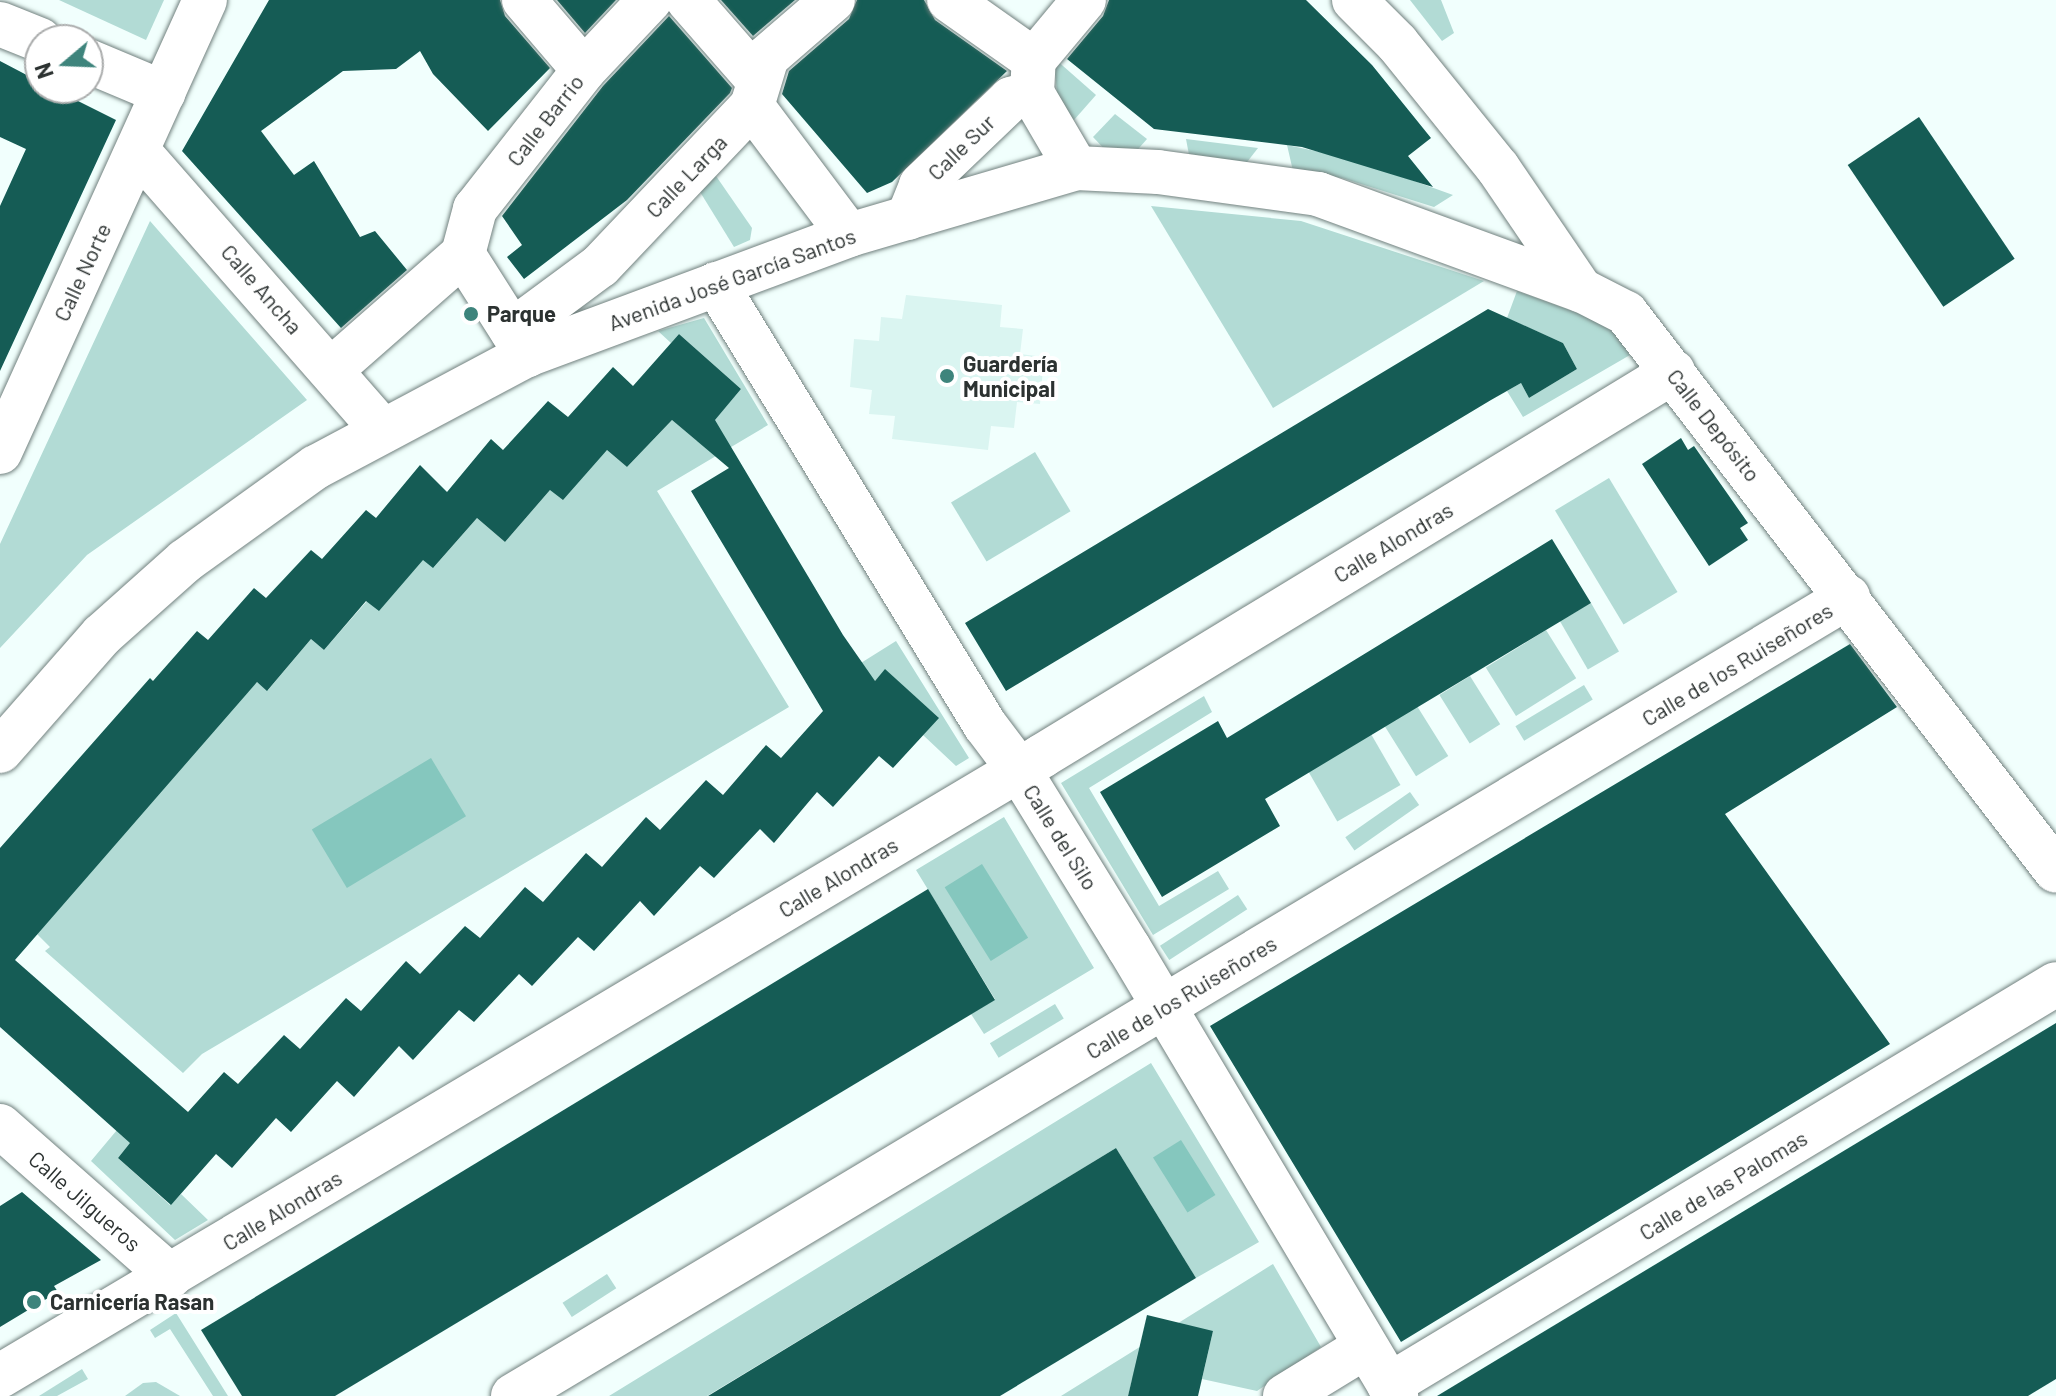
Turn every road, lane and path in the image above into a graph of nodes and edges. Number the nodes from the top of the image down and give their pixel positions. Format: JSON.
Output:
{"nodes":[{"id":1,"x":205,"y":0,"type":"edge"},
{"id":2,"x":524,"y":0,"type":"edge"},
{"id":3,"x":650,"y":0,"type":"edge"},
{"id":4,"x":688,"y":0,"type":"edge"},
{"id":5,"x":833,"y":0,"type":"edge"},
{"id":6,"x":949,"y":0,"type":"edge"},
{"id":7,"x":1084,"y":0,"type":"edge"},
{"id":8,"x":1354,"y":0,"type":"edge"},
{"id":9,"x":0,"y":24,"type":"edge"},
{"id":10,"x":24,"y":34,"type":"edge"},
{"id":11,"x":104,"y":68,"type":"edge"},
{"id":12,"x":584,"y":70,"type":"junction"},
{"id":13,"x":1033,"y":76,"type":"junction"},
{"id":14,"x":164,"y":93,"type":"junction"},
{"id":15,"x":756,"y":94,"type":"junction"},
{"id":16,"x":138,"y":151,"type":"junction"},
{"id":17,"x":1076,"y":168,"type":"junction"},
{"id":18,"x":908,"y":218,"type":"junction"},
{"id":19,"x":849,"y":235,"type":"junction"},
{"id":20,"x":463,"y":254,"type":"junction"},
{"id":21,"x":716,"y":284,"type":"junction"},
{"id":22,"x":1581,"y":290,"type":"junction"},
{"id":23,"x":519,"y":343,"type":"junction"},
{"id":24,"x":332,"y":369,"type":"junction"},
{"id":25,"x":1673,"y":372,"type":"junction"},
{"id":26,"x":383,"y":431,"type":"junction"},
{"id":27,"x":0,"y":452,"type":"edge"},
{"id":28,"x":1848,"y":597,"type":"junction"},
{"id":29,"x":0,"y":751,"type":"edge"},
{"id":30,"x":1019,"y":770,"type":"junction"},
{"id":31,"x":2056,"y":871,"type":"edge"},
{"id":32,"x":2056,"y":984,"type":"edge"},
{"id":33,"x":1164,"y":1008,"type":"junction"},
{"id":34,"x":0,"y":1126,"type":"edge"},
{"id":35,"x":170,"y":1276,"type":"junction"},
{"id":36,"x":1365,"y":1347,"type":"junction"},
{"id":37,"x":0,"y":1376,"type":"edge"},
{"id":38,"x":1392,"y":1391,"type":"edge"},
{"id":39,"x":513,"y":1396,"type":"edge"},
{"id":40,"x":1285,"y":1396,"type":"edge"}],
"edges":[{"from":1,"to":14,"type":"street","name":"Calle Norte"},
{"from":2,"to":12,"type":"street"},
{"from":3,"to":12,"type":"street","name":"Calle Barrio"},
{"from":4,"to":15,"type":"street"},
{"from":5,"to":15,"type":"street","name":"Calle Larga"},
{"from":6,"to":13,"type":"street"},
{"from":7,"to":13,"type":"street","name":"Calle Sur"},
{"from":8,"to":22,"type":"street","name":"Calle Depósito"},
{"from":9,"to":10,"type":"street"},
{"from":11,"to":14,"type":"street"},
{"from":12,"to":20,"type":"street","name":"Calle Barrio"},
{"from":13,"to":17,"type":"street"},
{"from":13,"to":18,"type":"street","name":"Calle Sur"},
{"from":14,"to":16,"type":"street","name":"Calle Norte"},
{"from":15,"to":19,"type":"street"},
{"from":15,"to":23,"type":"street","name":"Calle Larga"},
{"from":16,"to":24,"type":"street","name":"Calle Ancha"},
{"from":16,"to":27,"type":"street","name":"Calle Norte"},
{"from":17,"to":18,"type":"street","name":"Avenida José García Santos"},
{"from":17,"to":22,"type":"street","name":"Avenida José García Santos"},
{"from":18,"to":19,"type":"street","name":"Avenida José García Santos"},
{"from":19,"to":21,"type":"street","name":"Avenida José García Santos"},
{"from":20,"to":23,"type":"street"},
{"from":20,"to":24,"type":"street"},
{"from":21,"to":23,"type":"street","name":"Avenida José García Santos"},
{"from":21,"to":30,"type":"street","name":"Calle del Silo"},
{"from":22,"to":25,"type":"street","name":"Calle Depósito"},
{"from":23,"to":26,"type":"street","name":"Avenida José García Santos"},
{"from":24,"to":26,"type":"street","name":"Calle Ancha"},
{"from":25,"to":28,"type":"street","name":"Calle Depósito"},
{"from":25,"to":30,"type":"street","name":"Calle Alondras"},
{"from":26,"to":29,"type":"street","name":"Avenida José García Santos"},
{"from":28,"to":31,"type":"street","name":"Calle Depósito"},
{"from":28,"to":33,"type":"street","name":"Calle de los Ruiseñores"},
{"from":30,"to":33,"type":"street","name":"Calle del Silo"},
{"from":30,"to":35,"type":"street","name":"Calle Alondras"},
{"from":32,"to":38,"type":"street","name":"Calle de las Palomas"},
{"from":33,"to":36,"type":"street","name":"Calle del Silo"},
{"from":33,"to":39,"type":"street","name":"Calle de los Ruiseñores"},
{"from":34,"to":35,"type":"street","name":"Calle Jilgueros"},
{"from":35,"to":37,"type":"street","name":"Calle Alondras"},
{"from":36,"to":38,"type":"street","name":"Calle del Silo"},
{"from":36,"to":40,"type":"street"}]}
